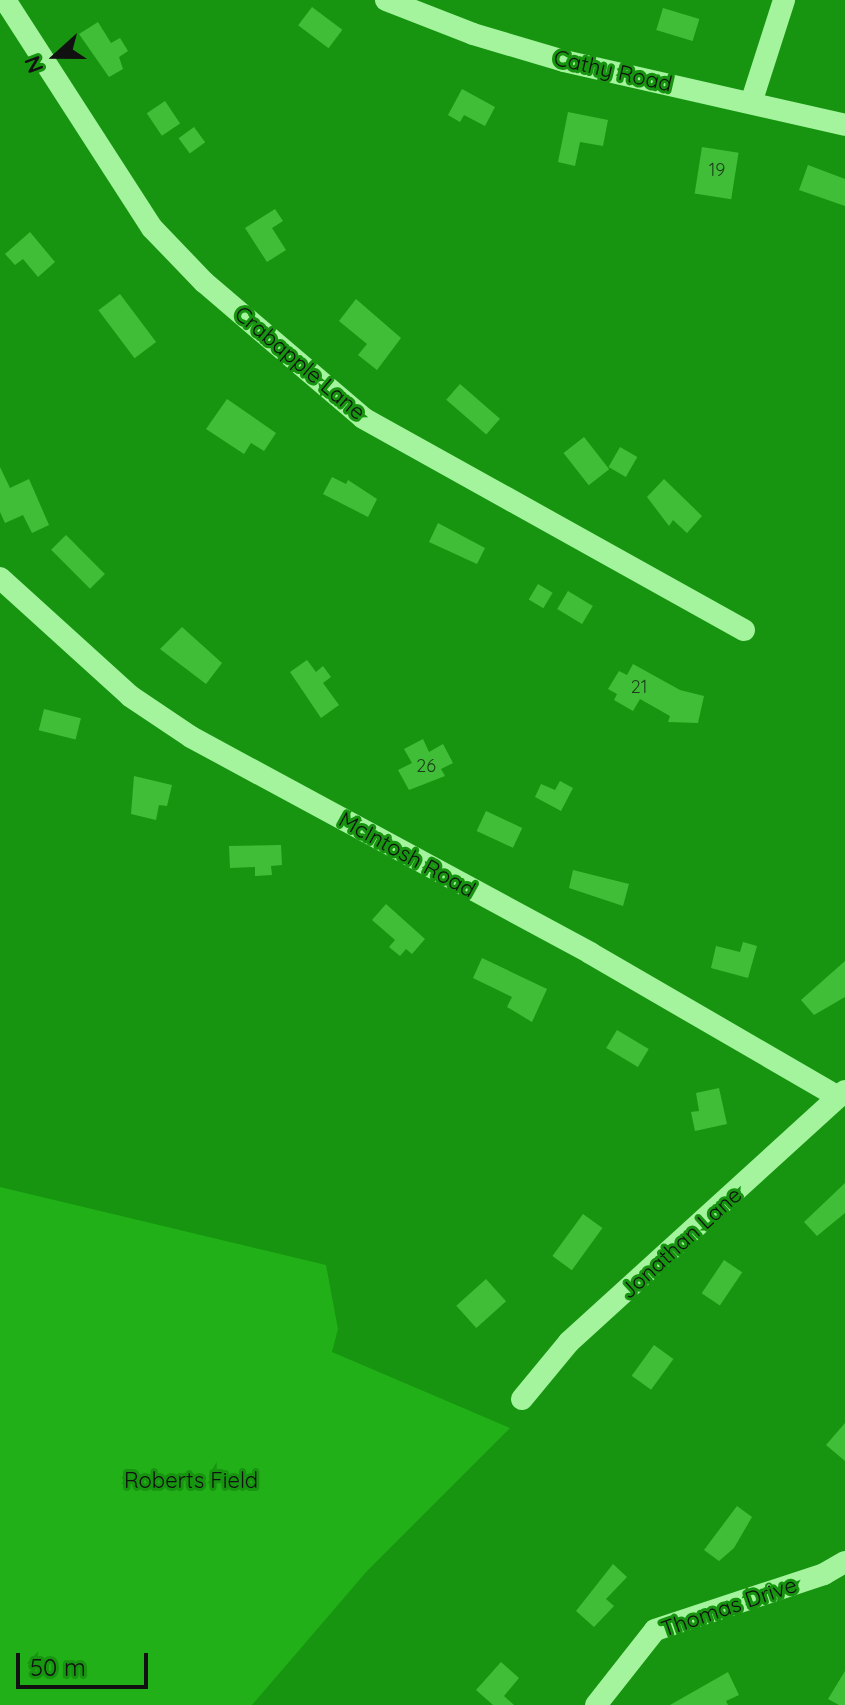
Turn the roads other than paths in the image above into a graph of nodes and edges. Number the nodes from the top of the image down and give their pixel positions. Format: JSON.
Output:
{"nodes":[{"id":1,"x":5,"y":0,"type":"edge"},
{"id":2,"x":386,"y":0,"type":"edge"},
{"id":3,"x":784,"y":0,"type":"edge"},
{"id":4,"x":751,"y":103,"type":"junction"},
{"id":5,"x":845,"y":125,"type":"edge"},
{"id":6,"x":0,"y":578,"type":"edge"},
{"id":7,"x":744,"y":630,"type":"dead end"},
{"id":8,"x":842,"y":1094,"type":"edge"},
{"id":9,"x":522,"y":1399,"type":"dead end"},
{"id":10,"x":845,"y":1562,"type":"edge"},
{"id":11,"x":596,"y":1705,"type":"edge"}],
"edges":[{"from":1,"to":7,"type":"street","name":"Crabapple Lane"},
{"from":2,"to":4,"type":"street","name":"Cathy Road"},
{"from":3,"to":4,"type":"street"},
{"from":4,"to":5,"type":"street","name":"Cathy Road"},
{"from":6,"to":8,"type":"street","name":"McIntosh Road"},
{"from":8,"to":9,"type":"street","name":"Jonathan Lane"},
{"from":10,"to":11,"type":"street","name":"Thomas Drive"}]}
